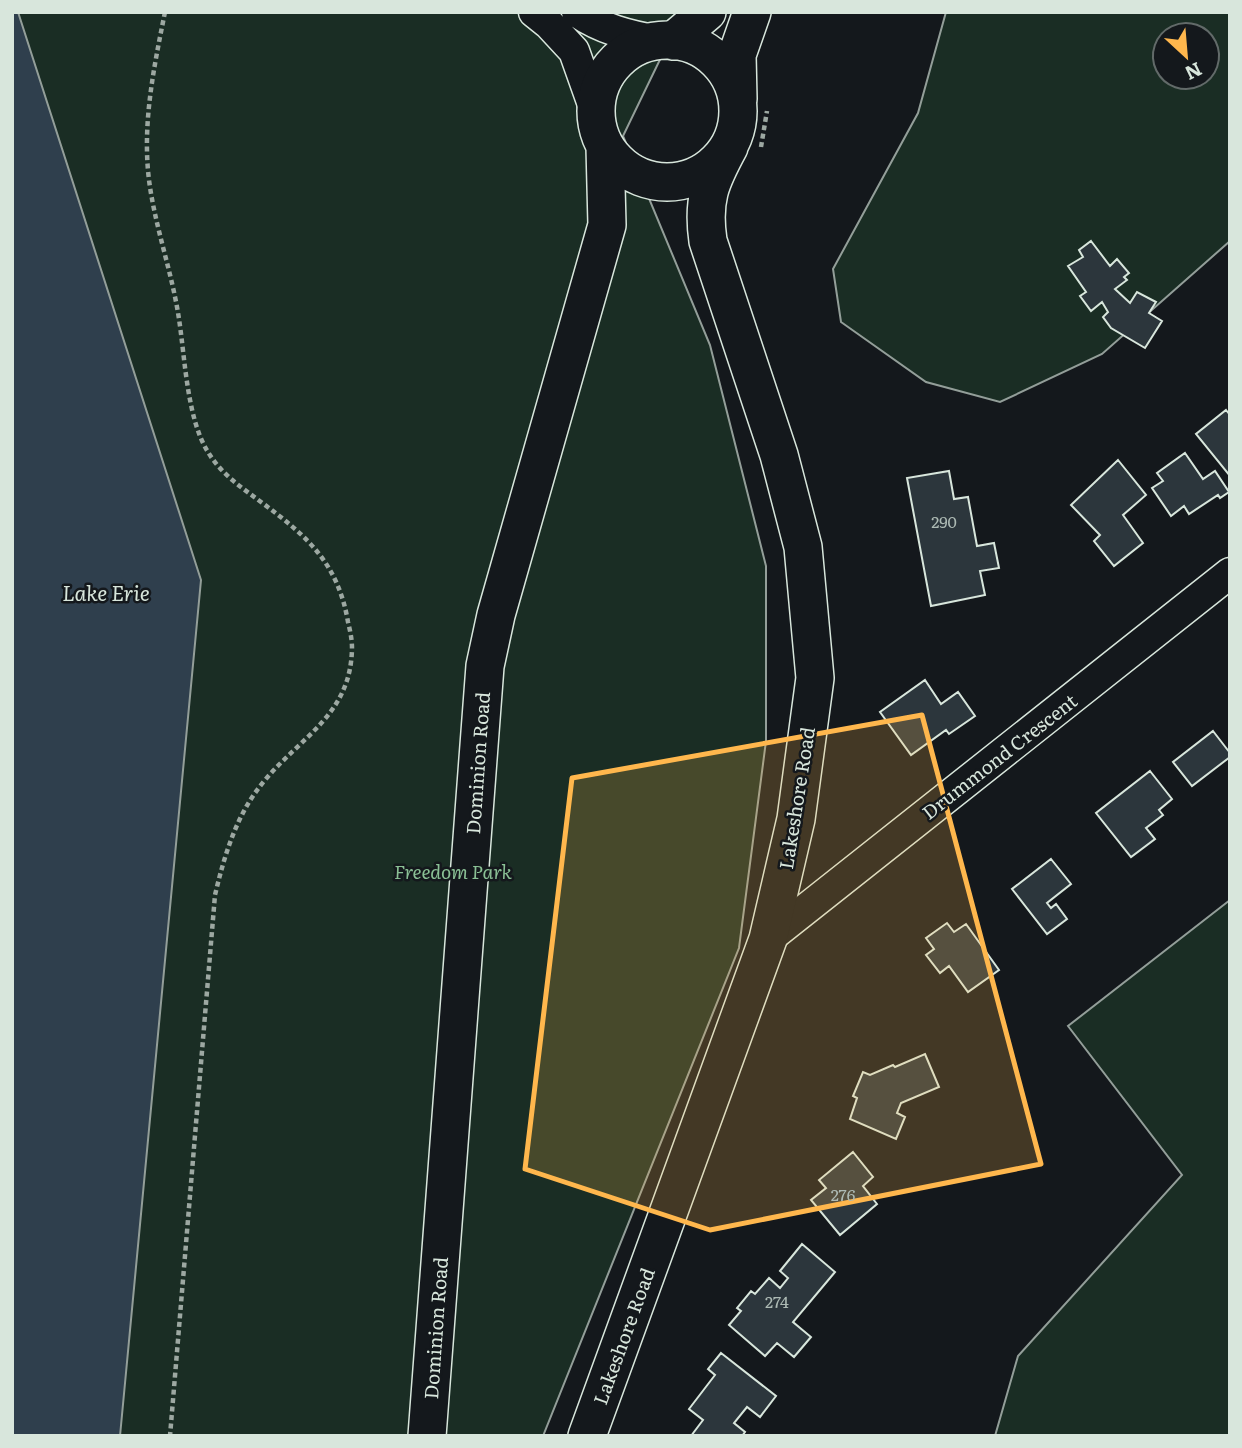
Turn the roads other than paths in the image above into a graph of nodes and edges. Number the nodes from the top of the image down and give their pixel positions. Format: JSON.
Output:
{"nodes":[{"id":1,"x":534,"y":12,"type":"edge"},
{"id":2,"x":576,"y":12,"type":"edge"},
{"id":3,"x":707,"y":12,"type":"edge"},
{"id":4,"x":752,"y":12,"type":"edge"},
{"id":5,"x":666,"y":41,"type":"junction"},
{"id":6,"x":738,"y":111,"type":"junction"},
{"id":7,"x":601,"y":130,"type":"junction"},
{"id":8,"x":729,"y":147,"type":"junction"},
{"id":9,"x":1230,"y":573,"type":"edge"},
{"id":10,"x":768,"y":939,"type":"junction"},
{"id":11,"x":427,"y":1436,"type":"edge"},
{"id":12,"x":587,"y":1436,"type":"edge"}],
"edges":[{"from":1,"to":7,"type":"street"},
{"from":2,"to":5,"type":"street"},
{"from":3,"to":5,"type":"main road"},
{"from":4,"to":6,"type":"main road"},
{"from":5,"to":6,"type":"main road"},
{"from":5,"to":7,"type":"main road"},
{"from":6,"to":8,"type":"main road"},
{"from":7,"to":8,"type":"main road"},
{"from":7,"to":11,"type":"main road","name":"Dominion Road"},
{"from":8,"to":10,"type":"main road","name":"Lakeshore Road"},
{"from":9,"to":10,"type":"street","name":"Drummond Crescent"},
{"from":10,"to":12,"type":"main road","name":"Lakeshore Road"}]}
